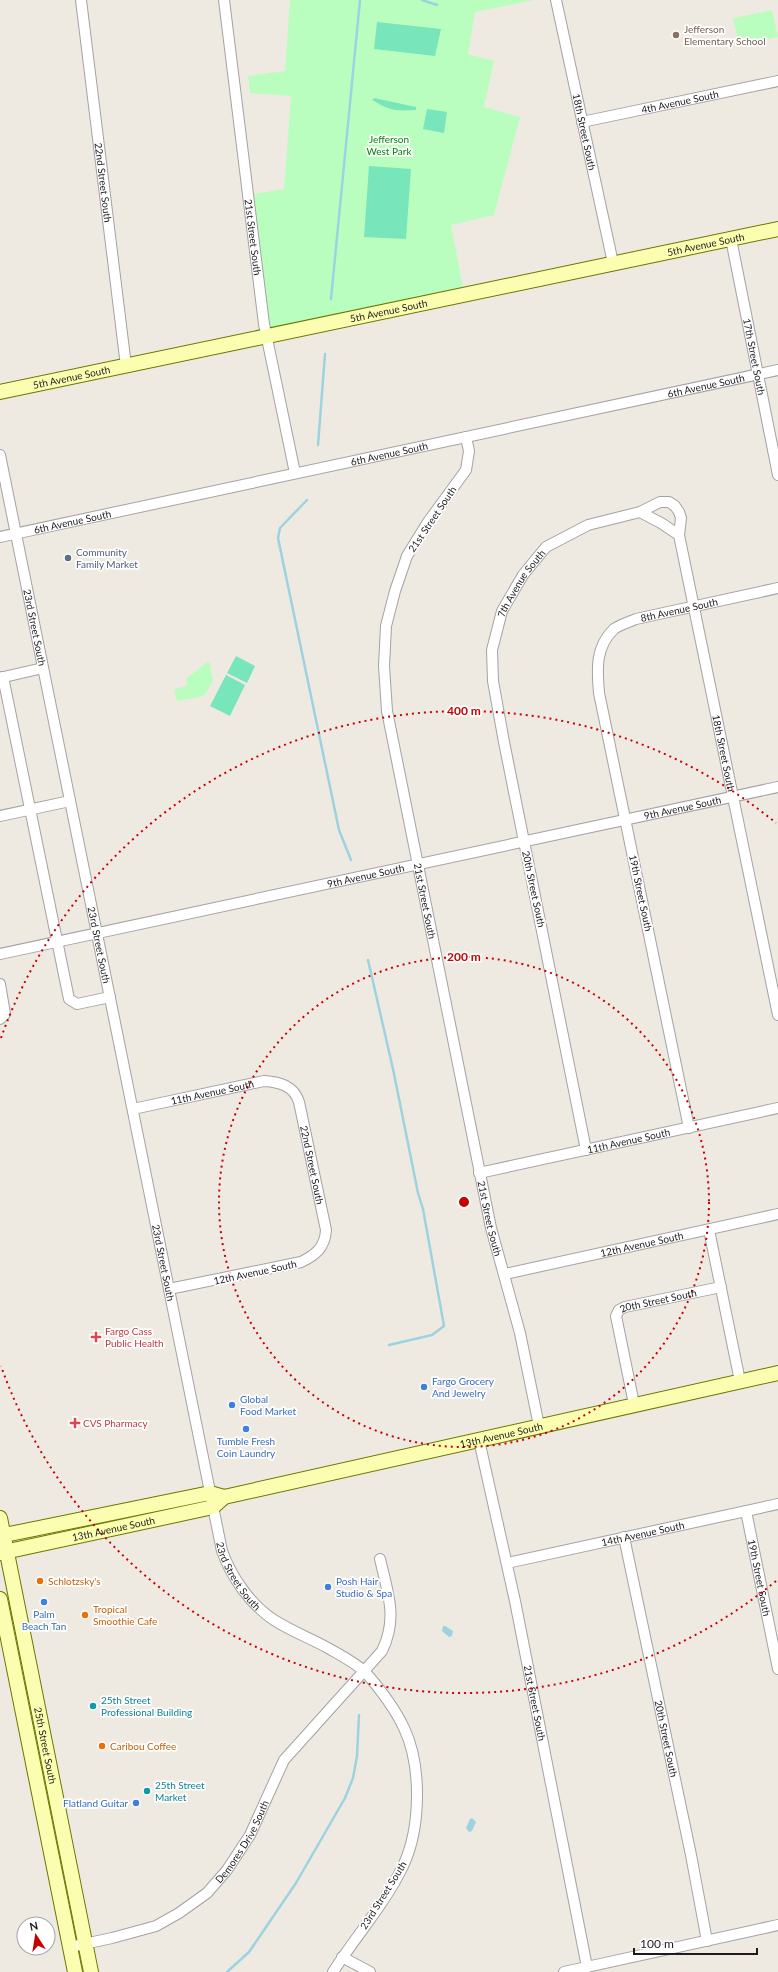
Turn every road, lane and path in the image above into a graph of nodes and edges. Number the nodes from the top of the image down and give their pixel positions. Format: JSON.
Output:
{"nodes":[{"id":1,"x":81,"y":0,"type":"edge"},
{"id":2,"x":224,"y":0,"type":"edge"},
{"id":3,"x":556,"y":0,"type":"edge"},
{"id":4,"x":778,"y":81,"type":"edge"},
{"id":5,"x":582,"y":122,"type":"junction"},
{"id":6,"x":778,"y":229,"type":"edge"},
{"id":7,"x":731,"y":239,"type":"junction"},
{"id":8,"x":613,"y":263,"type":"junction"},
{"id":9,"x":267,"y":336,"type":"junction"},
{"id":10,"x":126,"y":366,"type":"junction"},
{"id":11,"x":778,"y":370,"type":"edge"},
{"id":12,"x":757,"y":374,"type":"junction"},
{"id":13,"x":0,"y":392,"type":"edge"},
{"id":14,"x":466,"y":436,"type":"junction"},
{"id":15,"x":0,"y":455,"type":"edge"},
{"id":16,"x":295,"y":473,"type":"junction"},
{"id":17,"x":778,"y":475,"type":"edge"},
{"id":18,"x":640,"y":512,"type":"junction"},
{"id":19,"x":16,"y":533,"type":"junction"},
{"id":20,"x":679,"y":535,"type":"junction"},
{"id":21,"x":0,"y":537,"type":"edge"},
{"id":22,"x":778,"y":588,"type":"edge"},
{"id":23,"x":695,"y":606,"type":"junction"},
{"id":24,"x":498,"y":627,"type":"joint"},
{"id":25,"x":598,"y":657,"type":"joint"},
{"id":26,"x":43,"y":668,"type":"junction"},
{"id":27,"x":1,"y":678,"type":"edge"},
{"id":28,"x":778,"y":787,"type":"edge"},
{"id":29,"x":734,"y":797,"type":"junction"},
{"id":30,"x":70,"y":801,"type":"junction"},
{"id":31,"x":30,"y":810,"type":"junction"},
{"id":32,"x":0,"y":816,"type":"edge"},
{"id":33,"x":625,"y":819,"type":"junction"},
{"id":34,"x":524,"y":841,"type":"junction"},
{"id":35,"x":417,"y":865,"type":"junction"},
{"id":36,"x":97,"y":932,"type":"junction"},
{"id":37,"x":57,"y":941,"type":"junction"},
{"id":38,"x":0,"y":954,"type":"edge"},
{"id":39,"x":0,"y":984,"type":"edge"},
{"id":40,"x":110,"y":997,"type":"junction"},
{"id":41,"x":778,"y":1015,"type":"edge"},
{"id":42,"x":0,"y":1019,"type":"edge"},
{"id":43,"x":291,"y":1089,"type":"joint"},
{"id":44,"x":778,"y":1108,"type":"edge"},
{"id":45,"x":133,"y":1109,"type":"junction"},
{"id":46,"x":689,"y":1128,"type":"junction"},
{"id":47,"x":586,"y":1150,"type":"junction"},
{"id":48,"x":479,"y":1172,"type":"junction"},
{"id":49,"x":778,"y":1214,"type":"edge"},
{"id":50,"x":709,"y":1230,"type":"junction"},
{"id":51,"x":323,"y":1244,"type":"joint"},
{"id":52,"x":505,"y":1274,"type":"junction"},
{"id":53,"x":721,"y":1287,"type":"junction"},
{"id":54,"x":169,"y":1289,"type":"junction"},
{"id":55,"x":778,"y":1373,"type":"edge"},
{"id":56,"x":740,"y":1381,"type":"junction"},
{"id":57,"x":634,"y":1404,"type":"junction"},
{"id":58,"x":539,"y":1426,"type":"junction"},
{"id":59,"x":479,"y":1440,"type":"junction"},
{"id":60,"x":211,"y":1500,"type":"junction"},
{"id":61,"x":778,"y":1504,"type":"edge"},
{"id":62,"x":746,"y":1510,"type":"junction"},
{"id":63,"x":0,"y":1518,"type":"edge"},
{"id":64,"x":2,"y":1536,"type":"edge"},
{"id":65,"x":624,"y":1537,"type":"junction"},
{"id":66,"x":3,"y":1552,"type":"edge"},
{"id":67,"x":380,"y":1560,"type":"dead end"},
{"id":68,"x":507,"y":1563,"type":"junction"},
{"id":69,"x":0,"y":1600,"type":"edge"},
{"id":70,"x":778,"y":1669,"type":"edge"},
{"id":71,"x":364,"y":1672,"type":"junction"},
{"id":72,"x":778,"y":1925,"type":"edge"},
{"id":73,"x":707,"y":1941,"type":"junction"},
{"id":74,"x":86,"y":1944,"type":"junction"},
{"id":75,"x":70,"y":1947,"type":"junction"},
{"id":76,"x":342,"y":1957,"type":"junction"},
{"id":77,"x":587,"y":1966,"type":"junction"},
{"id":78,"x":74,"y":1972,"type":"edge"},
{"id":79,"x":91,"y":1972,"type":"edge"},
{"id":80,"x":332,"y":1972,"type":"edge"},
{"id":81,"x":370,"y":1972,"type":"edge"},
{"id":82,"x":564,"y":1972,"type":"edge"}],
"edges":[{"from":1,"to":10,"type":"street","name":"22nd Street South"},
{"from":2,"to":9,"type":"street","name":"21st Street South"},
{"from":3,"to":5,"type":"street","name":"18th Street South"},
{"from":4,"to":5,"type":"street","name":"4th Avenue South"},
{"from":5,"to":8,"type":"street","name":"18th Street South"},
{"from":6,"to":7,"type":"main road","name":"5th Avenue South"},
{"from":7,"to":8,"type":"main road","name":"5th Avenue South"},
{"from":7,"to":12,"type":"street","name":"17th Street South"},
{"from":8,"to":9,"type":"main road","name":"5th Avenue South"},
{"from":9,"to":10,"type":"main road","name":"5th Avenue South"},
{"from":9,"to":16,"type":"street","name":"21st Street South"},
{"from":10,"to":13,"type":"main road","name":"5th Avenue South"},
{"from":11,"to":12,"type":"street","name":"6th Avenue South"},
{"from":12,"to":14,"type":"street","name":"6th Avenue South"},
{"from":12,"to":17,"type":"street","name":"17th Street South"},
{"from":14,"to":16,"type":"street","name":"6th Avenue South"},
{"from":14,"to":35,"type":"street","name":"21st Street South"},
{"from":15,"to":19,"type":"street","name":"23rd Street South"},
{"from":16,"to":19,"type":"street","name":"6th Avenue South"},
{"from":18,"to":20,"type":"street"},
{"from":18,"to":20,"type":"street","name":"7th Avenue South"},
{"from":18,"to":24,"type":"street","name":"7th Avenue South"},
{"from":19,"to":21,"type":"street","name":"6th Avenue South"},
{"from":19,"to":26,"type":"street","name":"23rd Street South"},
{"from":20,"to":23,"type":"street","name":"18th Street South"},
{"from":22,"to":23,"type":"street","name":"8th Avenue South"},
{"from":23,"to":25,"type":"street","name":"8th Avenue South"},
{"from":23,"to":29,"type":"street","name":"18th Street South"},
{"from":24,"to":34,"type":"street","name":"20th Street South"},
{"from":25,"to":33,"type":"street","name":"19th Street South"},
{"from":26,"to":27,"type":"street"},
{"from":26,"to":30,"type":"street","name":"23rd Street South"},
{"from":27,"to":31,"type":"street"},
{"from":28,"to":29,"type":"street","name":"9th Avenue South"},
{"from":29,"to":33,"type":"street","name":"9th Avenue South"},
{"from":29,"to":41,"type":"street","name":"18th Street South"},
{"from":30,"to":31,"type":"street"},
{"from":30,"to":36,"type":"street","name":"23rd Street South"},
{"from":31,"to":32,"type":"street"},
{"from":31,"to":37,"type":"street"},
{"from":33,"to":34,"type":"street","name":"9th Avenue South"},
{"from":33,"to":46,"type":"street","name":"19th Street South"},
{"from":34,"to":35,"type":"street","name":"9th Avenue South"},
{"from":34,"to":47,"type":"street","name":"20th Street South"},
{"from":35,"to":36,"type":"street","name":"9th Avenue South"},
{"from":35,"to":48,"type":"street","name":"21st Street South"},
{"from":36,"to":37,"type":"street","name":"9th Avenue South"},
{"from":36,"to":40,"type":"street","name":"23rd Street South"},
{"from":37,"to":38,"type":"street","name":"9th Avenue South"},
{"from":37,"to":40,"type":"street"},
{"from":39,"to":42,"type":"street"},
{"from":40,"to":45,"type":"street","name":"23rd Street South"},
{"from":43,"to":45,"type":"street","name":"11th Avenue South"},
{"from":43,"to":51,"type":"street","name":"22nd Street South"},
{"from":44,"to":46,"type":"street","name":"11th Avenue South"},
{"from":45,"to":54,"type":"street","name":"23rd Street South"},
{"from":46,"to":47,"type":"street","name":"11th Avenue South"},
{"from":47,"to":48,"type":"street","name":"11th Avenue South"},
{"from":48,"to":52,"type":"street","name":"21st Street South"},
{"from":49,"to":50,"type":"street","name":"12th Avenue South"},
{"from":50,"to":52,"type":"street","name":"12th Avenue South"},
{"from":50,"to":53,"type":"street"},
{"from":51,"to":54,"type":"street","name":"12th Avenue South"},
{"from":52,"to":58,"type":"street","name":"21st Street South"},
{"from":53,"to":56,"type":"street"},
{"from":53,"to":57,"type":"street","name":"20th Street South"},
{"from":54,"to":60,"type":"street","name":"23rd Street South"},
{"from":55,"to":56,"type":"main road","name":"13th Avenue South"},
{"from":56,"to":57,"type":"main road","name":"13th Avenue South"},
{"from":57,"to":58,"type":"main road","name":"13th Avenue South"},
{"from":58,"to":59,"type":"main road","name":"13th Avenue South"},
{"from":59,"to":60,"type":"main road","name":"13th Avenue South"},
{"from":59,"to":68,"type":"street","name":"21st Street South"},
{"from":60,"to":64,"type":"main road","name":"13th Avenue South"},
{"from":60,"to":66,"type":"main road","name":"13th Avenue South"},
{"from":60,"to":71,"type":"street","name":"23rd Street South"},
{"from":61,"to":62,"type":"street","name":"14th Avenue South"},
{"from":62,"to":65,"type":"street","name":"14th Avenue South"},
{"from":62,"to":70,"type":"street","name":"19th Street South"},
{"from":63,"to":64,"type":"main road","name":"25th Street South"},
{"from":64,"to":66,"type":"main road","name":"25th Street South"},
{"from":65,"to":68,"type":"street","name":"14th Avenue South"},
{"from":65,"to":73,"type":"street","name":"20th Street South"},
{"from":66,"to":74,"type":"main road","name":"25th Street South"},
{"from":67,"to":71,"type":"street","name":"Demores Drive South"},
{"from":68,"to":77,"type":"street","name":"21st Street South"},
{"from":69,"to":75,"type":"main road","name":"25th Street South"},
{"from":71,"to":74,"type":"street","name":"Demores Drive South"},
{"from":71,"to":76,"type":"street","name":"23rd Street South"},
{"from":72,"to":73,"type":"street"},
{"from":73,"to":77,"type":"street"},
{"from":74,"to":75,"type":"street","name":"Demores Drive South"},
{"from":74,"to":79,"type":"main road","name":"25th Street South"},
{"from":75,"to":78,"type":"main road","name":"25th Street South"},
{"from":76,"to":80,"type":"street","name":"23rd Street South"},
{"from":76,"to":81,"type":"street"},
{"from":77,"to":82,"type":"street"}]}
